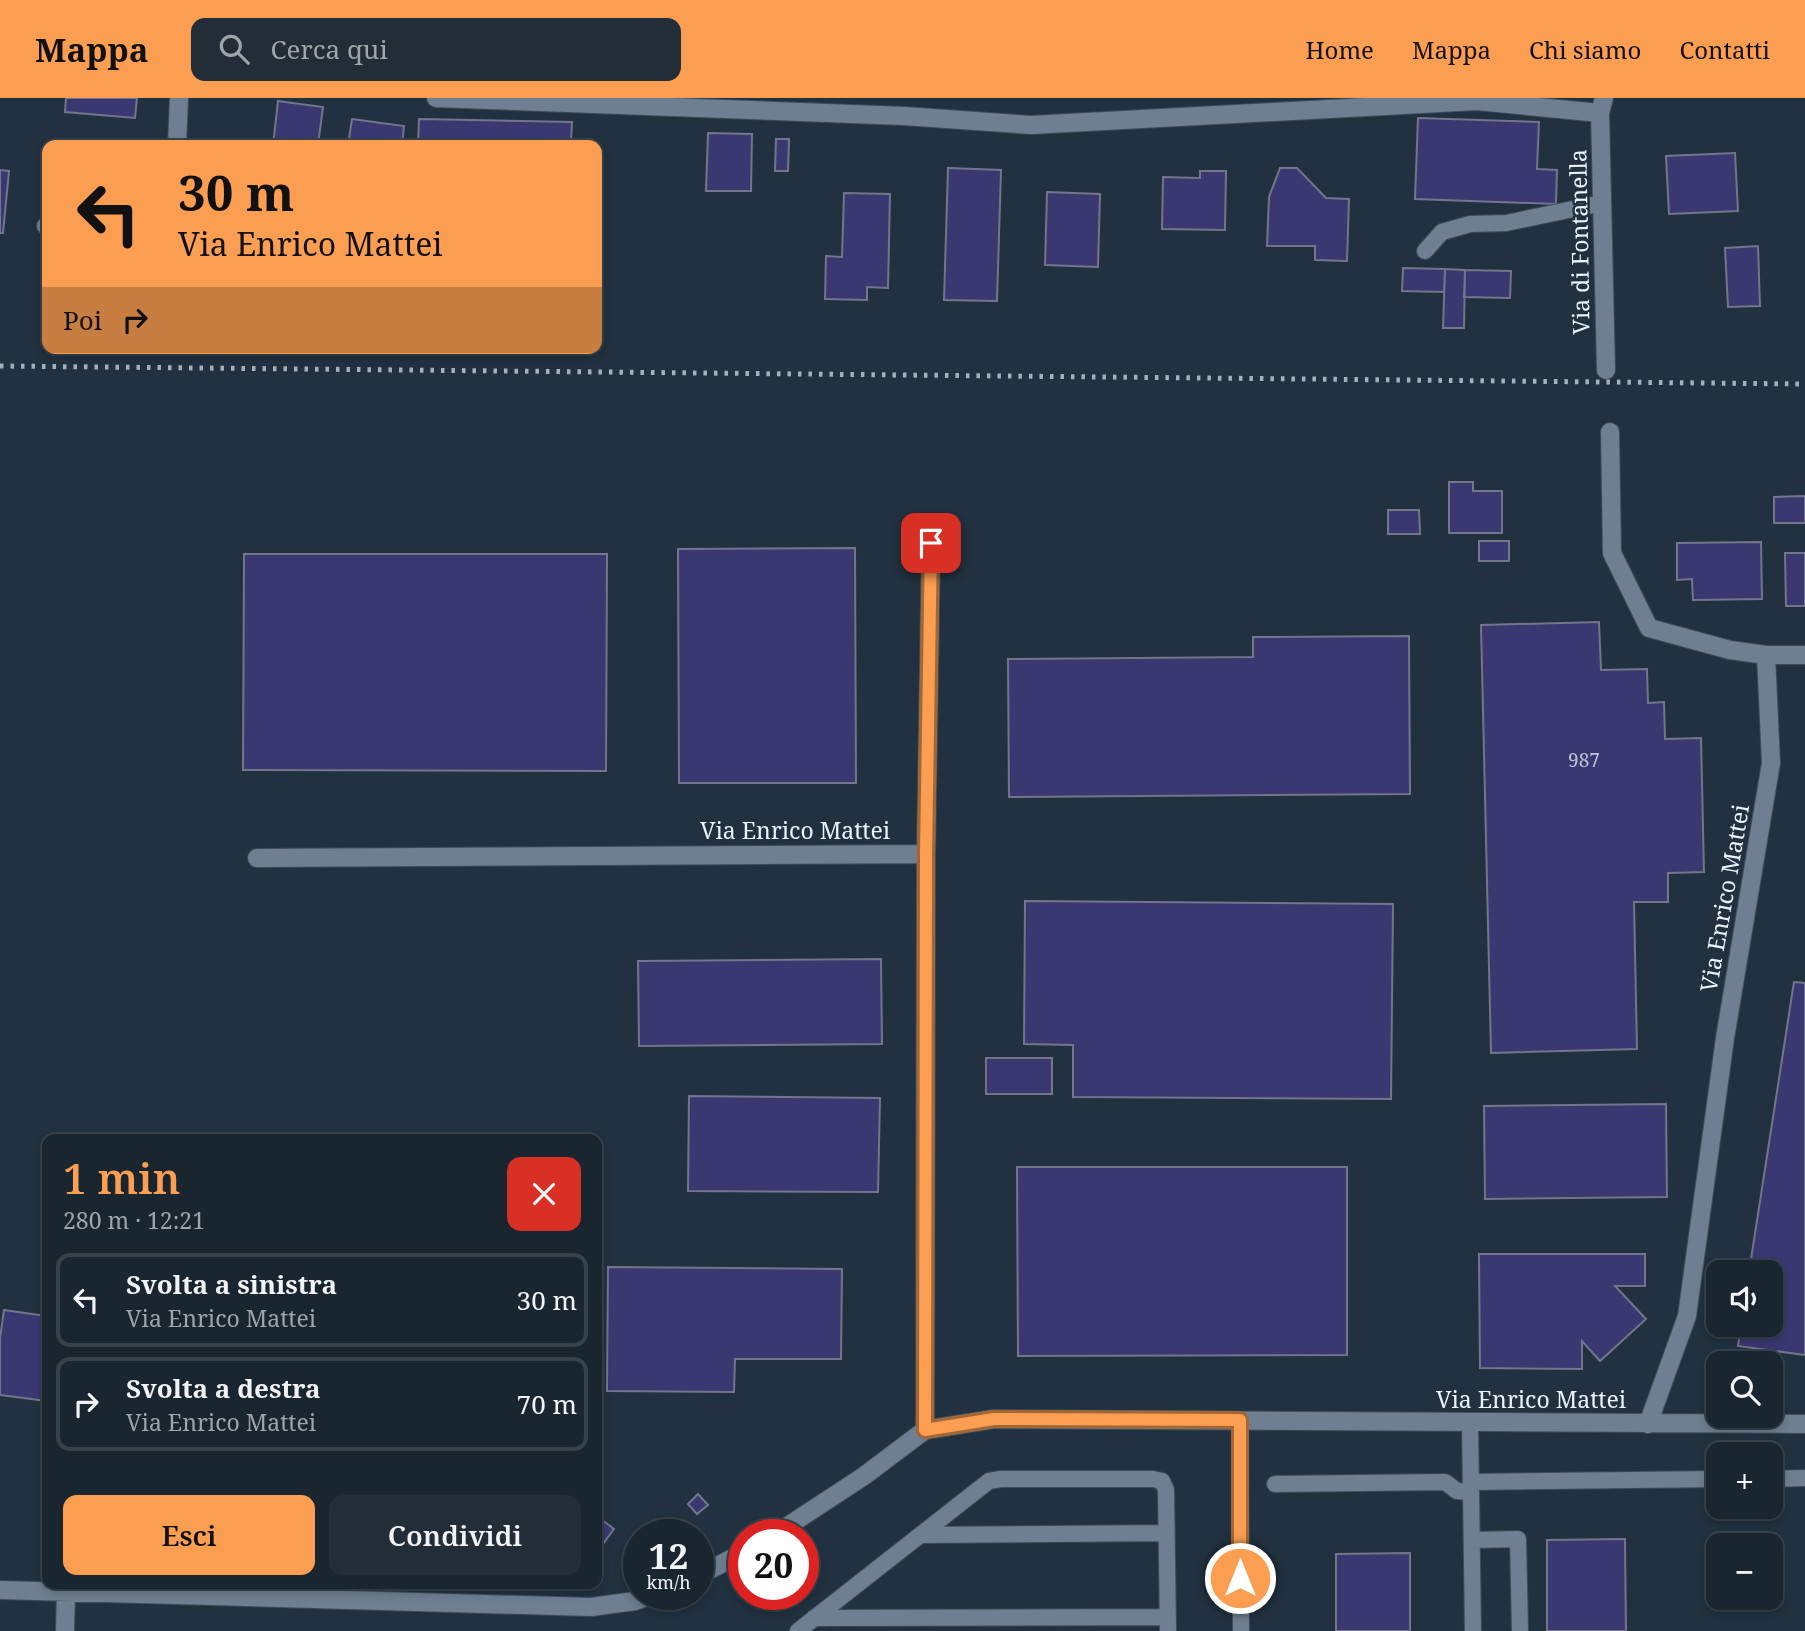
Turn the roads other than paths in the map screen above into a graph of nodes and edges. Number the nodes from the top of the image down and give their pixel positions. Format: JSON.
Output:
{"nodes":[{"id":1,"x":179,"y":98,"type":"edge"},
{"id":2,"x":436,"y":98,"type":"edge"},
{"id":3,"x":1602,"y":105,"type":"edge"},
{"id":4,"x":906,"y":107,"type":"edge"},
{"id":5,"x":177,"y":140,"type":"edge"},
{"id":6,"x":1602,"y":203,"type":"junction"},
{"id":7,"x":1425,"y":251,"type":"dead end"},
{"id":8,"x":1606,"y":370,"type":"dead end"},
{"id":9,"x":1610,"y":432,"type":"dead end"},
{"id":10,"x":931,"y":543,"type":"dead end"},
{"id":11,"x":1766,"y":655,"type":"junction"},
{"id":12,"x":1805,"y":655,"type":"edge"},
{"id":13,"x":926,"y":854,"type":"junction"},
{"id":14,"x":257,"y":858,"type":"dead end"},
{"id":15,"x":1240,"y":1420,"type":"junction"},
{"id":16,"x":1470,"y":1423,"type":"junction"},
{"id":17,"x":1648,"y":1424,"type":"junction"},
{"id":18,"x":1805,"y":1424,"type":"edge"},
{"id":19,"x":925,"y":1430,"type":"junction"},
{"id":20,"x":1805,"y":1478,"type":"edge"},
{"id":21,"x":1706,"y":1479,"type":"edge"},
{"id":22,"x":1783,"y":1479,"type":"edge"},
{"id":23,"x":1275,"y":1483,"type":"dead end"},
{"id":24,"x":1471,"y":1487,"type":"junction"},
{"id":25,"x":799,"y":1519,"type":"edge"},
{"id":26,"x":1166,"y":1533,"type":"junction"},
{"id":27,"x":920,"y":1535,"type":"junction"},
{"id":28,"x":1472,"y":1540,"type":"junction"},
{"id":29,"x":0,"y":1590,"type":"edge"},
{"id":30,"x":66,"y":1591,"type":"junction"},
{"id":31,"x":623,"y":1603,"type":"edge"},
{"id":32,"x":814,"y":1619,"type":"junction"},
{"id":33,"x":1168,"y":1624,"type":"edge"},
{"id":34,"x":65,"y":1631,"type":"edge"},
{"id":35,"x":798,"y":1631,"type":"edge"},
{"id":36,"x":1241,"y":1631,"type":"edge"},
{"id":37,"x":1473,"y":1631,"type":"edge"},
{"id":38,"x":1520,"y":1631,"type":"edge"}],
"edges":[{"from":1,"to":5,"type":"street"},
{"from":2,"to":4,"type":"street","name":"Via di Fontanella"},
{"from":3,"to":4,"type":"street","name":"Via di Fontanella"},
{"from":3,"to":6,"type":"street","name":"Via di Fontanella"},
{"from":6,"to":7,"type":"lane"},
{"from":6,"to":8,"type":"street","name":"Via di Fontanella"},
{"from":9,"to":11,"type":"street"},
{"from":10,"to":13,"type":"street"},
{"from":11,"to":12,"type":"street"},
{"from":11,"to":17,"type":"street","name":"Via Enrico Mattei"},
{"from":13,"to":14,"type":"street","name":"Via Enrico Mattei"},
{"from":13,"to":19,"type":"street"},
{"from":15,"to":16,"type":"street","name":"Via Enrico Mattei"},
{"from":15,"to":19,"type":"street","name":"Via Enrico Mattei"},
{"from":15,"to":36,"type":"lane"},
{"from":16,"to":17,"type":"street","name":"Via Enrico Mattei"},
{"from":16,"to":24,"type":"lane"},
{"from":17,"to":18,"type":"street"},
{"from":19,"to":25,"type":"street","name":"Via Enrico Mattei"},
{"from":20,"to":22,"type":"lane"},
{"from":21,"to":24,"type":"lane"},
{"from":23,"to":24,"type":"lane"},
{"from":24,"to":28,"type":"lane"},
{"from":26,"to":27,"type":"lane"},
{"from":26,"to":27,"type":"lane"},
{"from":26,"to":33,"type":"lane"},
{"from":27,"to":32,"type":"lane"},
{"from":28,"to":37,"type":"lane"},
{"from":28,"to":38,"type":"lane"},
{"from":29,"to":30,"type":"street"},
{"from":30,"to":31,"type":"street"},
{"from":30,"to":34,"type":"street"},
{"from":32,"to":33,"type":"lane"},
{"from":32,"to":35,"type":"lane"}]}
